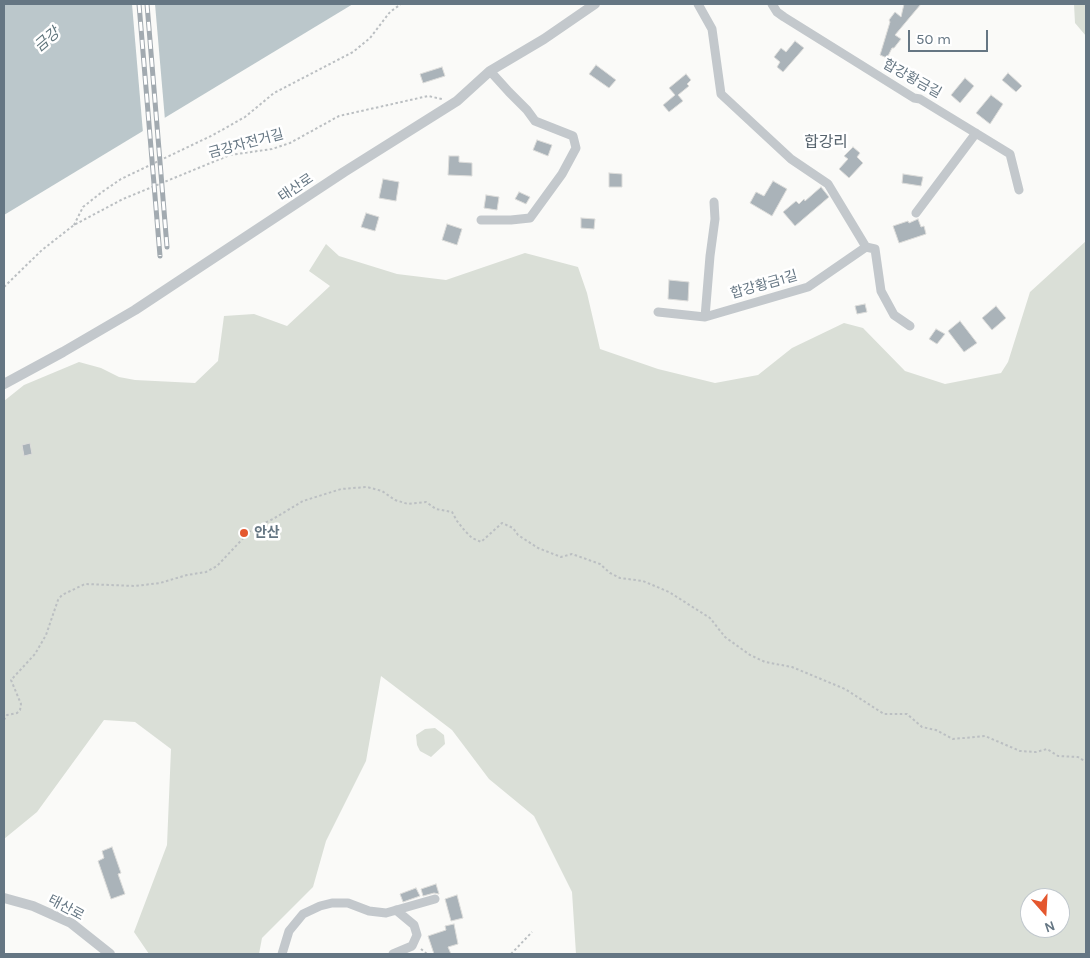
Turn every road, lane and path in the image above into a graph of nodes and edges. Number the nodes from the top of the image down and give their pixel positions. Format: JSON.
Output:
{"nodes":[{"id":1,"x":401,"y":4,"type":"edge"},
{"id":2,"x":595,"y":4,"type":"edge"},
{"id":3,"x":698,"y":4,"type":"edge"},
{"id":4,"x":772,"y":4,"type":"edge"},
{"id":5,"x":490,"y":71,"type":"junction"},
{"id":6,"x":457,"y":101,"type":"junction"},
{"id":7,"x":976,"y":133,"type":"junction"},
{"id":8,"x":1019,"y":190,"type":"dead end"},
{"id":9,"x":714,"y":202,"type":"dead end"},
{"id":10,"x":916,"y":213,"type":"dead end"},
{"id":11,"x":481,"y":220,"type":"dead end"},
{"id":12,"x":74,"y":225,"type":"junction"},
{"id":13,"x":866,"y":246,"type":"junction"},
{"id":14,"x":4,"y":287,"type":"edge"},
{"id":15,"x":658,"y":312,"type":"dead end"},
{"id":16,"x":705,"y":316,"type":"junction"},
{"id":17,"x":910,"y":326,"type":"dead end"},
{"id":18,"x":4,"y":384,"type":"edge"},
{"id":19,"x":4,"y":720,"type":"edge"},
{"id":20,"x":1086,"y":762,"type":"edge"},
{"id":21,"x":4,"y":898,"type":"edge"},
{"id":22,"x":435,"y":899,"type":"dead end"},
{"id":23,"x":396,"y":910,"type":"junction"},
{"id":24,"x":532,"y":932,"type":"dead end"},
{"id":25,"x":110,"y":954,"type":"edge"},
{"id":26,"x":282,"y":954,"type":"edge"},
{"id":27,"x":393,"y":954,"type":"edge"},
{"id":28,"x":511,"y":954,"type":"edge"}],
"edges":[{"from":1,"to":12,"type":"path","name":"금강자전거길"},
{"from":2,"to":5,"type":"street","name":"태산로"},
{"from":3,"to":13,"type":"street"},
{"from":4,"to":7,"type":"street","name":"합강황금길"},
{"from":5,"to":6,"type":"street","name":"태산로"},
{"from":5,"to":11,"type":"street"},
{"from":6,"to":12,"type":"path","name":"금강자전거길"},
{"from":6,"to":18,"type":"street","name":"태산로"},
{"from":7,"to":8,"type":"street","name":"합강황금길"},
{"from":7,"to":10,"type":"street"},
{"from":9,"to":16,"type":"street"},
{"from":12,"to":14,"type":"path","name":"금강자전거길"},
{"from":13,"to":16,"type":"street","name":"합강황금1길"},
{"from":13,"to":17,"type":"street"},
{"from":15,"to":16,"type":"street"},
{"from":19,"to":20,"type":"path"},
{"from":21,"to":25,"type":"street","name":"태산로"},
{"from":22,"to":23,"type":"street"},
{"from":23,"to":26,"type":"street"},
{"from":23,"to":27,"type":"street"},
{"from":24,"to":28,"type":"path"}]}
